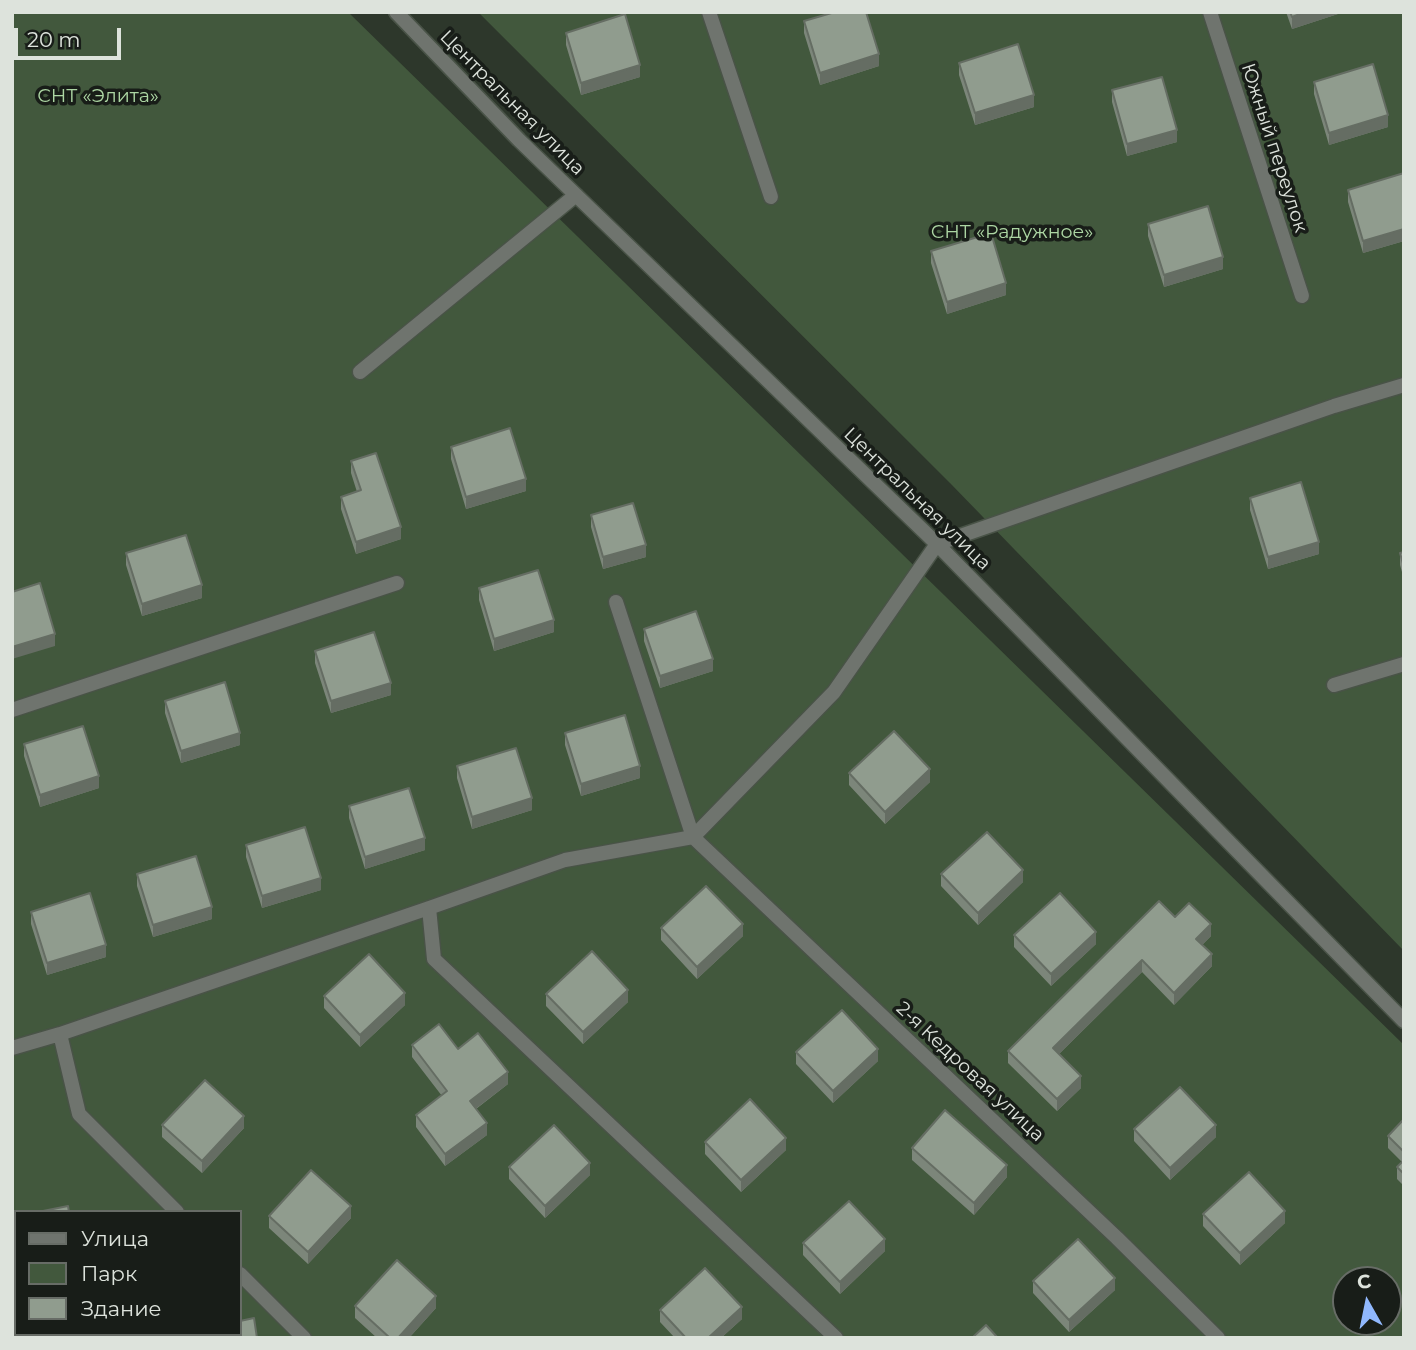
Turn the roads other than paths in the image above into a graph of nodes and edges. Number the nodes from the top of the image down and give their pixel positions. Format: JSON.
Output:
{"nodes":[{"id":1,"x":396,"y":12,"type":"edge"},
{"id":2,"x":709,"y":12,"type":"edge"},
{"id":3,"x":1210,"y":12,"type":"edge"},
{"id":4,"x":576,"y":195,"type":"junction"},
{"id":5,"x":772,"y":197,"type":"dead end"},
{"id":6,"x":1302,"y":296,"type":"dead end"},
{"id":7,"x":360,"y":372,"type":"dead end"},
{"id":8,"x":1404,"y":385,"type":"edge"},
{"id":9,"x":937,"y":544,"type":"junction"},
{"id":10,"x":397,"y":583,"type":"dead end"},
{"id":11,"x":616,"y":602,"type":"dead end"},
{"id":12,"x":1404,"y":664,"type":"edge"},
{"id":13,"x":1334,"y":685,"type":"dead end"},
{"id":14,"x":12,"y":710,"type":"edge"},
{"id":15,"x":693,"y":836,"type":"junction"},
{"id":16,"x":429,"y":908,"type":"junction"},
{"id":17,"x":1404,"y":1021,"type":"edge"},
{"id":18,"x":60,"y":1034,"type":"junction"},
{"id":19,"x":12,"y":1048,"type":"edge"},
{"id":20,"x":175,"y":1210,"type":"edge"},
{"id":21,"x":242,"y":1276,"type":"edge"},
{"id":22,"x":304,"y":1338,"type":"edge"},
{"id":23,"x":836,"y":1338,"type":"edge"},
{"id":24,"x":1217,"y":1338,"type":"edge"}],
"edges":[{"from":1,"to":4,"type":"street","name":"Центральная улица"},
{"from":2,"to":5,"type":"street"},
{"from":3,"to":6,"type":"street","name":"Южный переулок"},
{"from":4,"to":7,"type":"street"},
{"from":4,"to":9,"type":"street","name":"Центральная улица"},
{"from":8,"to":9,"type":"street"},
{"from":9,"to":15,"type":"street"},
{"from":9,"to":17,"type":"street","name":"Центральная улица"},
{"from":10,"to":14,"type":"street"},
{"from":11,"to":15,"type":"street"},
{"from":12,"to":13,"type":"street"},
{"from":15,"to":16,"type":"street"},
{"from":15,"to":24,"type":"street","name":"2-я Кедровая улица"},
{"from":16,"to":18,"type":"street"},
{"from":16,"to":23,"type":"street"},
{"from":18,"to":19,"type":"street"},
{"from":18,"to":20,"type":"street"},
{"from":21,"to":22,"type":"street"}]}
